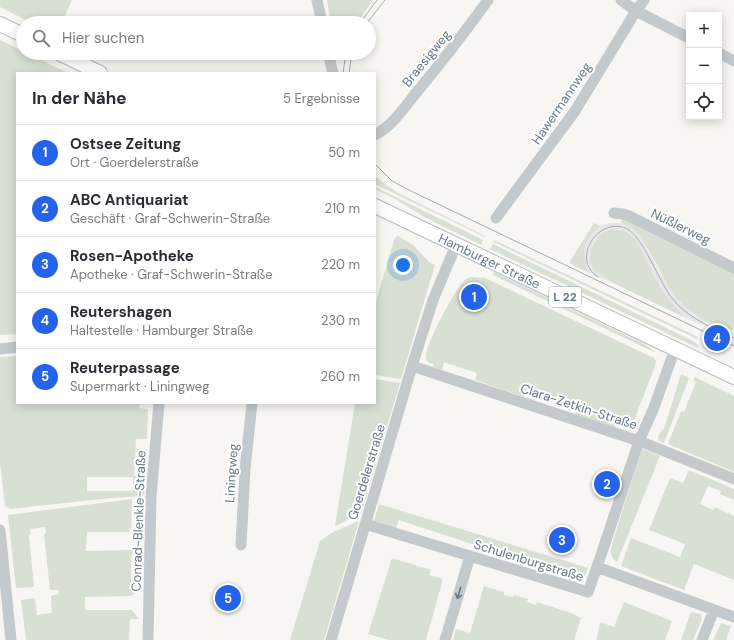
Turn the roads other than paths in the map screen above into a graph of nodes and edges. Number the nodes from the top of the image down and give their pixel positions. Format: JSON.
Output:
{"nodes":[{"id":1,"x":317,"y":0,"type":"edge"},
{"id":2,"x":488,"y":0,"type":"edge"},
{"id":3,"x":621,"y":0,"type":"edge"},
{"id":4,"x":644,"y":0,"type":"edge"},
{"id":5,"x":636,"y":11,"type":"junction"},
{"id":6,"x":320,"y":16,"type":"edge"},
{"id":7,"x":0,"y":24,"type":"edge"},
{"id":8,"x":16,"y":32,"type":"edge"},
{"id":9,"x":686,"y":36,"type":"edge"},
{"id":10,"x":722,"y":55,"type":"edge"},
{"id":11,"x":74,"y":60,"type":"edge"},
{"id":12,"x":330,"y":60,"type":"edge"},
{"id":13,"x":734,"y":61,"type":"edge"},
{"id":14,"x":98,"y":72,"type":"edge"},
{"id":15,"x":333,"y":72,"type":"edge"},
{"id":16,"x":379,"y":133,"type":"edge"},
{"id":17,"x":376,"y":206,"type":"edge"},
{"id":18,"x":614,"y":213,"type":"dead end"},
{"id":19,"x":496,"y":218,"type":"dead end"},
{"id":20,"x":456,"y":245,"type":"junction"},
{"id":21,"x":734,"y":268,"type":"edge"},
{"id":22,"x":16,"y":347,"type":"edge"},
{"id":23,"x":0,"y":349,"type":"edge"},
{"id":24,"x":675,"y":349,"type":"junction"},
{"id":25,"x":421,"y":369,"type":"junction"},
{"id":26,"x":734,"y":377,"type":"edge"},
{"id":27,"x":159,"y":404,"type":"edge"},
{"id":28,"x":252,"y":404,"type":"edge"},
{"id":29,"x":639,"y":441,"type":"junction"},
{"id":30,"x":734,"y":479,"type":"edge"},
{"id":31,"x":365,"y":524,"type":"junction"},
{"id":32,"x":0,"y":530,"type":"edge"},
{"id":33,"x":241,"y":545,"type":"dead end"},
{"id":34,"x":470,"y":556,"type":"junction"},
{"id":35,"x":597,"y":567,"type":"junction"},
{"id":36,"x":4,"y":603,"type":"edge"},
{"id":37,"x":714,"y":610,"type":"junction"},
{"id":38,"x":734,"y":617,"type":"edge"},
{"id":39,"x":11,"y":640,"type":"edge"},
{"id":40,"x":148,"y":640,"type":"edge"},
{"id":41,"x":331,"y":640,"type":"edge"},
{"id":42,"x":445,"y":640,"type":"edge"},
{"id":43,"x":702,"y":640,"type":"edge"}],
"edges":[{"from":1,"to":6,"type":"street"},
{"from":2,"to":16,"type":"street","name":"Braesigweg"},
{"from":3,"to":5,"type":"street"},
{"from":4,"to":5,"type":"street","name":"Hawermannweg"},
{"from":5,"to":9,"type":"street"},
{"from":5,"to":19,"type":"street","name":"Hawermannweg"},
{"from":7,"to":8,"type":"main road"},
{"from":10,"to":13,"type":"street"},
{"from":11,"to":14,"type":"main road"},
{"from":12,"to":15,"type":"street"},
{"from":17,"to":20,"type":"main road","name":"Hamburger Straße","number":"L 22"},
{"from":18,"to":21,"type":"street","name":"Nüßlerweg"},
{"from":20,"to":24,"type":"main road","name":"Hamburger Straße","number":"L 22"},
{"from":20,"to":25,"type":"street","name":"Goerdelerstraße"},
{"from":22,"to":23,"type":"street"},
{"from":24,"to":26,"type":"main road","name":"Hamburger Straße","number":"L 22"},
{"from":24,"to":29,"type":"street"},
{"from":25,"to":29,"type":"street","name":"Clara-Zetkin-Straße"},
{"from":25,"to":31,"type":"street","name":"Goerdelerstraße"},
{"from":27,"to":40,"type":"street","name":"Conrad-Blenkle-Straße"},
{"from":28,"to":33,"type":"street","name":"Liningweg"},
{"from":29,"to":30,"type":"street","name":"Clara-Zetkin-Straße"},
{"from":29,"to":35,"type":"street"},
{"from":31,"to":34,"type":"street","name":"Schulenburgstraße"},
{"from":31,"to":41,"type":"street","name":"Goerdelerstraße"},
{"from":32,"to":36,"type":"street"},
{"from":34,"to":35,"type":"street","name":"Schulenburgstraße"},
{"from":34,"to":42,"type":"street","one_way":true},
{"from":35,"to":37,"type":"street","name":"Schulenburgstraße"},
{"from":36,"to":39,"type":"street"},
{"from":37,"to":38,"type":"street","name":"Schulenburgstraße"},
{"from":37,"to":43,"type":"street"}]}
